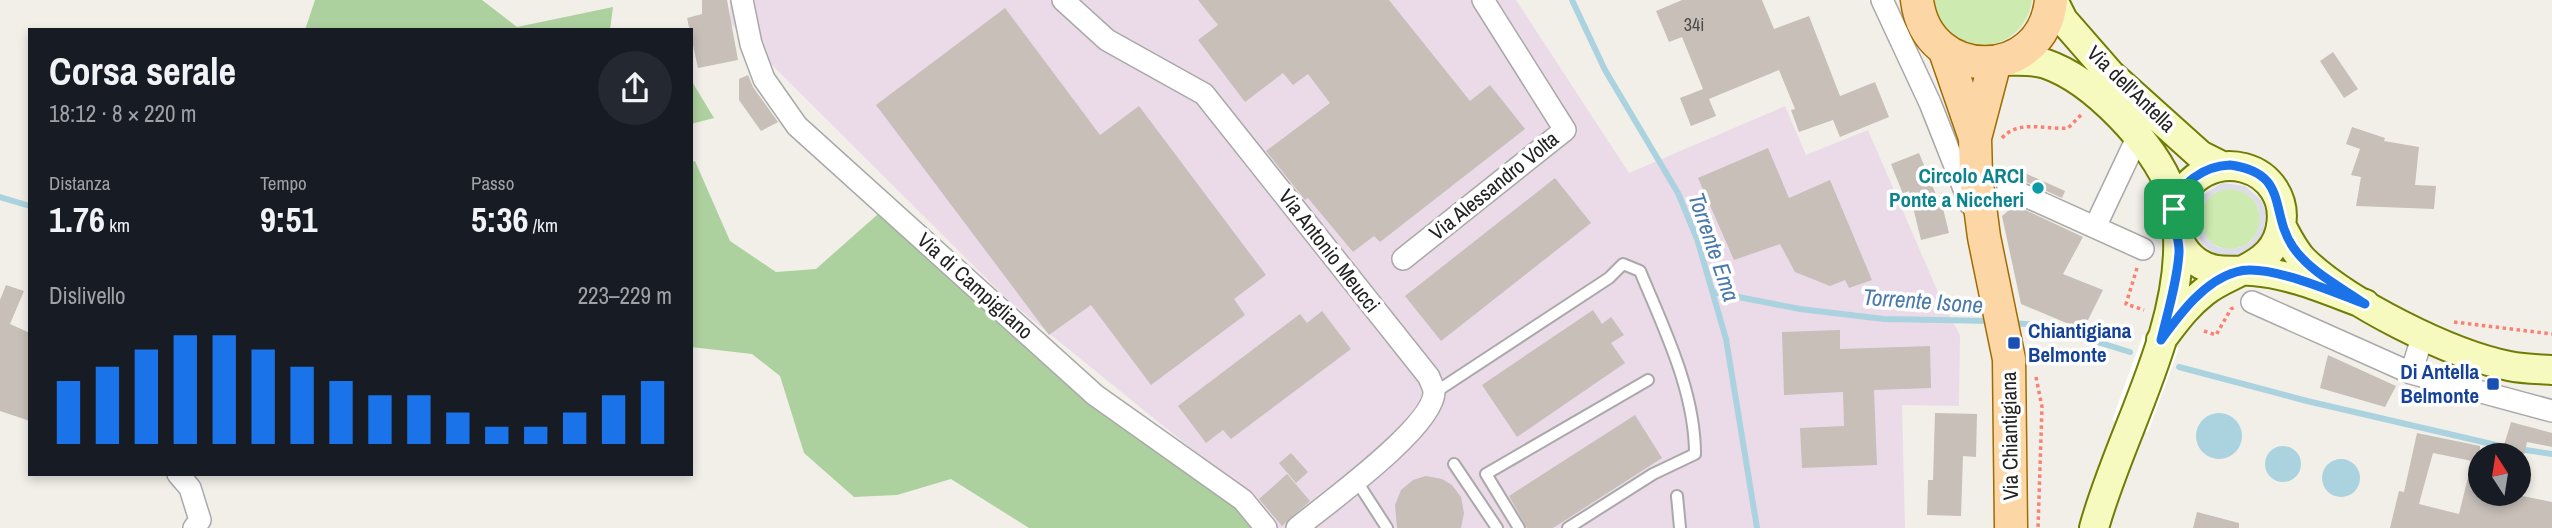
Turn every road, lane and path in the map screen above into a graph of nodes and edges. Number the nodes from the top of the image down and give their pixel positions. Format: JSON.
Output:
{"nodes":[{"id":1,"x":742,"y":0,"type":"edge"},
{"id":2,"x":1063,"y":0,"type":"edge"},
{"id":3,"x":1483,"y":0,"type":"edge"},
{"id":4,"x":1882,"y":0,"type":"edge"},
{"id":5,"x":2052,"y":0,"type":"edge"},
{"id":6,"x":1912,"y":4,"type":"edge"},
{"id":7,"x":1945,"y":51,"type":"junction"},
{"id":8,"x":1997,"y":62,"type":"junction"},
{"id":9,"x":2097,"y":94,"type":"junction"},
{"id":10,"x":2137,"y":135,"type":"junction"},
{"id":11,"x":1987,"y":141,"type":"junction"},
{"id":12,"x":2222,"y":166,"type":"junction"},
{"id":13,"x":2008,"y":188,"type":"dead end"},
{"id":14,"x":2174,"y":209,"type":"junction"},
{"id":15,"x":2281,"y":225,"type":"junction"},
{"id":16,"x":2095,"y":227,"type":"junction"},
{"id":17,"x":2178,"y":237,"type":"junction"},
{"id":18,"x":1986,"y":243,"type":"junction"},
{"id":19,"x":2143,"y":249,"type":"joint"},
{"id":20,"x":1403,"y":259,"type":"dead end"},
{"id":21,"x":2237,"y":271,"type":"junction"},
{"id":22,"x":2252,"y":302,"type":"joint"},
{"id":23,"x":2365,"y":304,"type":"junction"},
{"id":24,"x":2144,"y":310,"type":"dead end"},
{"id":25,"x":2204,"y":331,"type":"dead end"},
{"id":26,"x":2423,"y":335,"type":"junction"},
{"id":27,"x":2161,"y":340,"type":"junction"},
{"id":28,"x":2033,"y":368,"type":"dead end"},
{"id":29,"x":2552,"y":370,"type":"edge"},
{"id":30,"x":2411,"y":373,"type":"junction"},
{"id":31,"x":1648,"y":380,"type":"dead end"},
{"id":32,"x":1434,"y":393,"type":"junction"},
{"id":33,"x":2552,"y":411,"type":"edge"},
{"id":34,"x":1454,"y":464,"type":"dead end"},
{"id":35,"x":180,"y":476,"type":"edge"},
{"id":36,"x":1356,"y":480,"type":"junction"},
{"id":37,"x":1677,"y":496,"type":"dead end"},
{"id":38,"x":194,"y":528,"type":"edge"},
{"id":39,"x":1266,"y":528,"type":"edge"},
{"id":40,"x":1297,"y":528,"type":"edge"},
{"id":41,"x":1387,"y":528,"type":"edge"},
{"id":42,"x":1497,"y":528,"type":"edge"},
{"id":43,"x":1519,"y":528,"type":"edge"},
{"id":44,"x":1568,"y":528,"type":"edge"},
{"id":45,"x":1680,"y":528,"type":"edge"},
{"id":46,"x":2011,"y":528,"type":"edge"},
{"id":47,"x":2038,"y":528,"type":"edge"},
{"id":48,"x":2094,"y":528,"type":"edge"}],
"edges":[{"from":1,"to":39,"type":"street","name":"Via di Campigliano"},
{"from":2,"to":32,"type":"street","name":"Via Antonio Meucci"},
{"from":3,"to":20,"type":"street","name":"Via Alessandro Volta"},
{"from":4,"to":18,"type":"street"},
{"from":5,"to":8,"type":"main road"},
{"from":5,"to":12,"type":"main road","name":"Via dell'Antella"},
{"from":6,"to":7,"type":"main road","name":"Via Chiantigiana"},
{"from":7,"to":8,"type":"main road"},
{"from":7,"to":11,"type":"main road","name":"Via Chiantigiana"},
{"from":8,"to":9,"type":"main road","name":"Via dell'Antella"},
{"from":8,"to":11,"type":"main road","name":"Via Chiantigiana"},
{"from":9,"to":10,"type":"main road","name":"Via dell'Antella"},
{"from":9,"to":11,"type":"path"},
{"from":10,"to":14,"type":"main road","name":"Via dell'Antella"},
{"from":10,"to":16,"type":"street"},
{"from":11,"to":18,"type":"main road","name":"Via Chiantigiana"},
{"from":12,"to":14,"type":"main road"},
{"from":12,"to":15,"type":"main road","name":"Via dell'Antella"},
{"from":13,"to":16,"type":"street"},
{"from":14,"to":17,"type":"main road","name":"Via dell'Antella"},
{"from":15,"to":21,"type":"main road"},
{"from":15,"to":23,"type":"main road","name":"Via dell'Antella"},
{"from":16,"to":19,"type":"street"},
{"from":17,"to":21,"type":"main road","name":"Via dell'Antella"},
{"from":17,"to":27,"type":"main road"},
{"from":18,"to":46,"type":"main road","name":"Via Chiantigiana"},
{"from":19,"to":24,"type":"path"},
{"from":21,"to":23,"type":"main road","name":"Via dell'Antella"},
{"from":21,"to":27,"type":"main road"},
{"from":22,"to":25,"type":"path"},
{"from":22,"to":30,"type":"street"},
{"from":23,"to":26,"type":"main road","name":"Via dell'Antella"},
{"from":26,"to":29,"type":"main road","name":"Via dell'Antella"},
{"from":26,"to":30,"type":"street"},
{"from":27,"to":48,"type":"main road"},
{"from":28,"to":47,"type":"path"},
{"from":30,"to":33,"type":"street"},
{"from":31,"to":43,"type":"lane"},
{"from":32,"to":36,"type":"street"},
{"from":32,"to":44,"type":"lane"},
{"from":34,"to":42,"type":"lane"},
{"from":35,"to":38,"type":"street"},
{"from":36,"to":40,"type":"street"},
{"from":36,"to":41,"type":"lane"},
{"from":37,"to":45,"type":"lane"}]}
